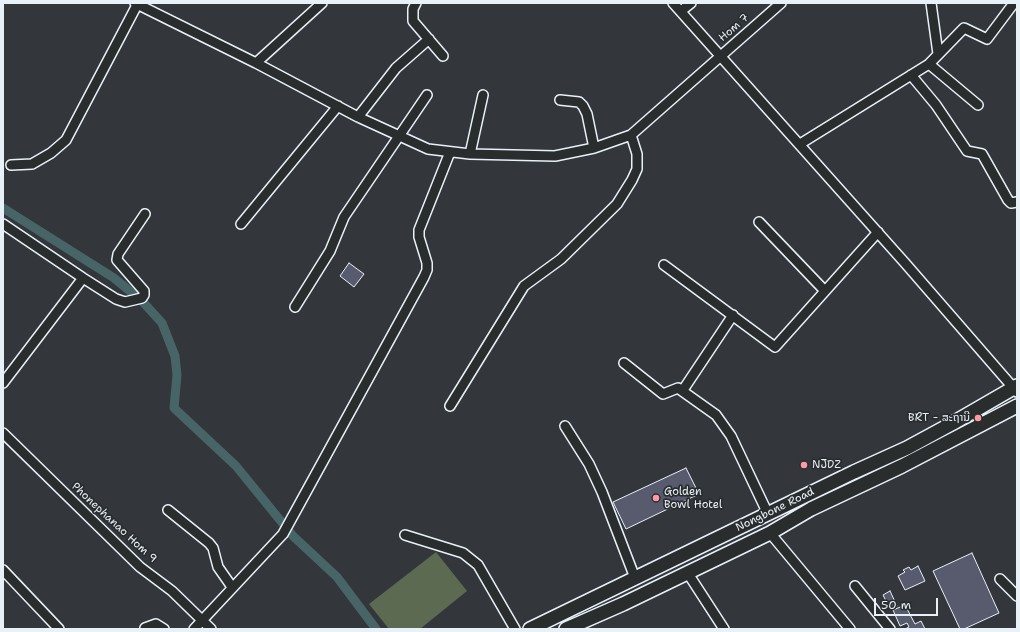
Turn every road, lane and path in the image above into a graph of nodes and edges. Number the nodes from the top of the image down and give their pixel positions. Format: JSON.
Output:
{"nodes":[{"id":1,"x":416,"y":3,"type":"edge"},
{"id":2,"x":674,"y":3,"type":"edge"},
{"id":3,"x":691,"y":3,"type":"edge"},
{"id":4,"x":781,"y":3,"type":"edge"},
{"id":5,"x":931,"y":3,"type":"edge"},
{"id":6,"x":1015,"y":3,"type":"edge"},
{"id":7,"x":136,"y":4,"type":"edge"},
{"id":8,"x":317,"y":5,"type":"edge"},
{"id":9,"x":681,"y":11,"type":"junction"},
{"id":10,"x":429,"y":39,"type":"junction"},
{"id":11,"x":938,"y":54,"type":"junction"},
{"id":12,"x":721,"y":55,"type":"junction"},
{"id":13,"x":443,"y":56,"type":"dead end"},
{"id":14,"x":256,"y":63,"type":"junction"},
{"id":15,"x":930,"y":64,"type":"junction"},
{"id":16,"x":911,"y":75,"type":"junction"},
{"id":17,"x":427,"y":95,"type":"dead end"},
{"id":18,"x":483,"y":95,"type":"dead end"},
{"id":19,"x":560,"y":100,"type":"dead end"},
{"id":20,"x":978,"y":105,"type":"dead end"},
{"id":21,"x":338,"y":106,"type":"junction"},
{"id":22,"x":358,"y":117,"type":"junction"},
{"id":23,"x":631,"y":135,"type":"junction"},
{"id":24,"x":399,"y":137,"type":"junction"},
{"id":25,"x":800,"y":144,"type":"junction"},
{"id":26,"x":594,"y":148,"type":"junction"},
{"id":27,"x":450,"y":152,"type":"junction"},
{"id":28,"x":470,"y":154,"type":"junction"},
{"id":29,"x":11,"y":166,"type":"dead end"},
{"id":30,"x":1017,"y":202,"type":"edge"},
{"id":31,"x":145,"y":214,"type":"dead end"},
{"id":32,"x":759,"y":222,"type":"dead end"},
{"id":33,"x":3,"y":224,"type":"edge"},
{"id":34,"x":241,"y":224,"type":"dead end"},
{"id":35,"x":878,"y":232,"type":"junction"},
{"id":36,"x":664,"y":265,"type":"dead end"},
{"id":37,"x":83,"y":278,"type":"junction"},
{"id":38,"x":825,"y":291,"type":"junction"},
{"id":39,"x":295,"y":307,"type":"dead end"},
{"id":40,"x":733,"y":314,"type":"junction"},
{"id":41,"x":624,"y":363,"type":"dead end"},
{"id":42,"x":3,"y":383,"type":"edge"},
{"id":43,"x":1016,"y":388,"type":"edge"},
{"id":44,"x":683,"y":390,"type":"junction"},
{"id":45,"x":450,"y":406,"type":"dead end"},
{"id":46,"x":1017,"y":406,"type":"edge"},
{"id":47,"x":566,"y":426,"type":"dead end"},
{"id":48,"x":3,"y":433,"type":"edge"},
{"id":49,"x":168,"y":510,"type":"dead end"},
{"id":50,"x":768,"y":514,"type":"junction"},
{"id":51,"x":770,"y":533,"type":"junction"},
{"id":52,"x":405,"y":535,"type":"dead end"},
{"id":53,"x":3,"y":570,"type":"edge"},
{"id":54,"x":687,"y":572,"type":"junction"},
{"id":55,"x":635,"y":578,"type":"junction"},
{"id":56,"x":1000,"y":579,"type":"dead end"},
{"id":57,"x":856,"y":586,"type":"dead end"},
{"id":58,"x":232,"y":587,"type":"junction"},
{"id":59,"x":615,"y":588,"type":"junction"},
{"id":60,"x":1017,"y":596,"type":"edge"},
{"id":61,"x":623,"y":604,"type":"junction"},
{"id":62,"x":202,"y":620,"type":"junction"},
{"id":63,"x":586,"y":625,"type":"edge"},
{"id":64,"x":145,"y":628,"type":"edge"},
{"id":65,"x":59,"y":629,"type":"edge"},
{"id":66,"x":164,"y":629,"type":"edge"},
{"id":67,"x":194,"y":629,"type":"edge"},
{"id":68,"x":211,"y":629,"type":"edge"},
{"id":69,"x":515,"y":629,"type":"edge"},
{"id":70,"x":530,"y":629,"type":"edge"},
{"id":71,"x":566,"y":629,"type":"edge"},
{"id":72,"x":724,"y":629,"type":"edge"},
{"id":73,"x":850,"y":629,"type":"edge"},
{"id":74,"x":890,"y":629,"type":"edge"}],
"edges":[{"from":1,"to":10,"type":"street"},
{"from":2,"to":9,"type":"street"},
{"from":3,"to":9,"type":"street"},
{"from":4,"to":12,"type":"street","name":"Hom 7"},
{"from":5,"to":11,"type":"street"},
{"from":6,"to":11,"type":"street"},
{"from":7,"to":14,"type":"street"},
{"from":7,"to":29,"type":"street"},
{"from":8,"to":14,"type":"street"},
{"from":9,"to":12,"type":"street"},
{"from":10,"to":13,"type":"street"},
{"from":10,"to":22,"type":"street"},
{"from":11,"to":15,"type":"street"},
{"from":12,"to":23,"type":"street","name":"Hom 7"},
{"from":12,"to":25,"type":"street"},
{"from":14,"to":21,"type":"street"},
{"from":15,"to":16,"type":"street"},
{"from":15,"to":20,"type":"street"},
{"from":16,"to":25,"type":"street"},
{"from":16,"to":30,"type":"street"},
{"from":17,"to":24,"type":"street"},
{"from":18,"to":28,"type":"street"},
{"from":19,"to":26,"type":"street"},
{"from":21,"to":22,"type":"street"},
{"from":21,"to":34,"type":"street"},
{"from":22,"to":24,"type":"street"},
{"from":23,"to":26,"type":"street"},
{"from":23,"to":45,"type":"street"},
{"from":24,"to":27,"type":"street"},
{"from":24,"to":39,"type":"street"},
{"from":25,"to":35,"type":"street"},
{"from":26,"to":28,"type":"street"},
{"from":27,"to":28,"type":"street"},
{"from":27,"to":58,"type":"street"},
{"from":31,"to":37,"type":"street"},
{"from":32,"to":38,"type":"street"},
{"from":33,"to":37,"type":"street"},
{"from":35,"to":38,"type":"street"},
{"from":35,"to":43,"type":"street"},
{"from":36,"to":40,"type":"street"},
{"from":37,"to":42,"type":"street"},
{"from":38,"to":40,"type":"street"},
{"from":40,"to":44,"type":"street"},
{"from":41,"to":44,"type":"street"},
{"from":43,"to":50,"type":"highway","name":"Nongbone Road"},
{"from":44,"to":50,"type":"street"},
{"from":46,"to":51,"type":"highway","name":"Nongbone Road"},
{"from":47,"to":55,"type":"street"},
{"from":48,"to":62,"type":"street","name":"Phonephanao Hom 9"},
{"from":49,"to":58,"type":"street"},
{"from":50,"to":55,"type":"highway","name":"Nongbone Road"},
{"from":51,"to":54,"type":"highway","name":"Nongbone Road"},
{"from":51,"to":73,"type":"street"},
{"from":52,"to":69,"type":"street"},
{"from":53,"to":65,"type":"street"},
{"from":54,"to":61,"type":"highway","name":"Nongbone Road"},
{"from":54,"to":72,"type":"street"},
{"from":55,"to":59,"type":"highway","name":"Nongbone Road"},
{"from":56,"to":60,"type":"street"},
{"from":57,"to":74,"type":"street"},
{"from":58,"to":62,"type":"street"},
{"from":59,"to":61,"type":"highway"},
{"from":59,"to":70,"type":"highway","name":"Nongbone Road"},
{"from":61,"to":63,"type":"highway","name":"Nongbone Road"},
{"from":62,"to":67,"type":"street"},
{"from":62,"to":68,"type":"street","name":"Phonephanao Hom 9"},
{"from":63,"to":71,"type":"highway","name":"Nongbone Road"},
{"from":64,"to":66,"type":"street"}]}
